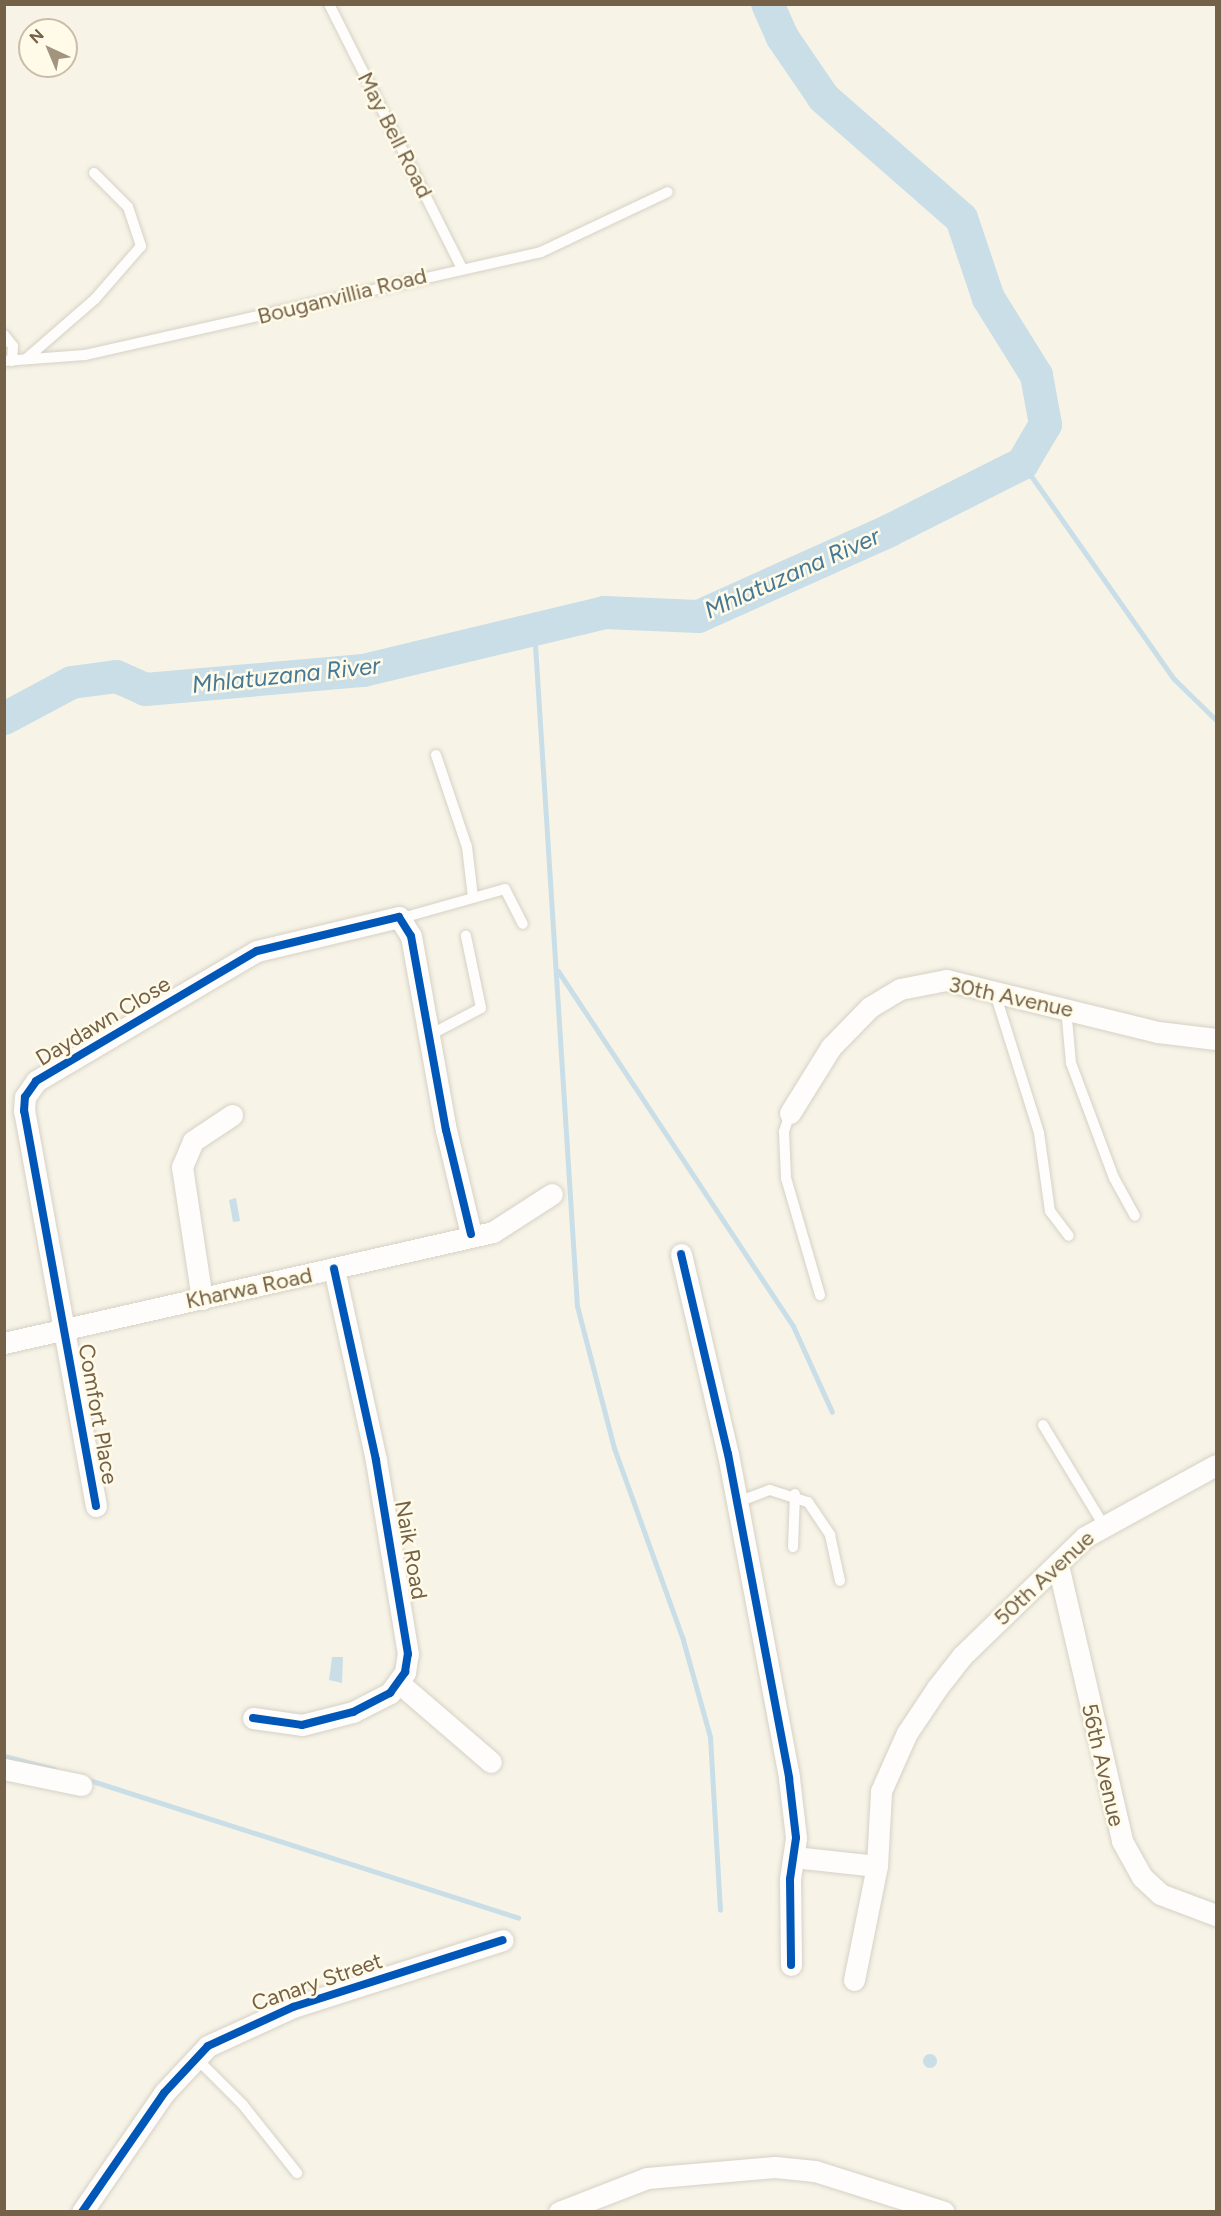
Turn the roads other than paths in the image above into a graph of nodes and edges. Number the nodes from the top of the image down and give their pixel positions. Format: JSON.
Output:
{"nodes":[{"id":1,"x":329,"y":4,"type":"edge"},
{"id":2,"x":94,"y":173,"type":"dead end"},
{"id":3,"x":668,"y":192,"type":"dead end"},
{"id":4,"x":461,"y":266,"type":"junction"},
{"id":5,"x":4,"y":335,"type":"edge"},
{"id":6,"x":25,"y":360,"type":"junction"},
{"id":7,"x":8,"y":361,"type":"edge"},
{"id":8,"x":436,"y":755,"type":"dead end"},
{"id":9,"x":473,"y":897,"type":"junction"},
{"id":10,"x":397,"y":918,"type":"junction"},
{"id":11,"x":523,"y":924,"type":"dead end"},
{"id":12,"x":466,"y":936,"type":"dead end"},
{"id":13,"x":994,"y":989,"type":"junction"},
{"id":14,"x":1066,"y":1008,"type":"junction"},
{"id":15,"x":428,"y":1036,"type":"junction"},
{"id":16,"x":1216,"y":1038,"type":"edge"},
{"id":17,"x":790,"y":1113,"type":"joint"},
{"id":18,"x":232,"y":1115,"type":"dead end"},
{"id":19,"x":552,"y":1194,"type":"dead end"},
{"id":20,"x":1135,"y":1216,"type":"dead end"},
{"id":21,"x":471,"y":1234,"type":"junction"},
{"id":22,"x":1069,"y":1236,"type":"dead end"},
{"id":23,"x":681,"y":1254,"type":"dead end"},
{"id":24,"x":334,"y":1269,"type":"junction"},
{"id":25,"x":820,"y":1295,"type":"dead end"},
{"id":26,"x":202,"y":1299,"type":"junction"},
{"id":27,"x":64,"y":1329,"type":"junction"},
{"id":28,"x":4,"y":1343,"type":"edge"},
{"id":29,"x":1044,"y":1425,"type":"dead end"},
{"id":30,"x":1216,"y":1465,"type":"edge"},
{"id":31,"x":795,"y":1494,"type":"junction"},
{"id":32,"x":738,"y":1502,"type":"junction"},
{"id":33,"x":96,"y":1506,"type":"dead end"},
{"id":34,"x":1103,"y":1524,"type":"junction"},
{"id":35,"x":792,"y":1547,"type":"dead end"},
{"id":36,"x":1058,"y":1564,"type":"junction"},
{"id":37,"x":840,"y":1581,"type":"dead end"},
{"id":38,"x":399,"y":1683,"type":"junction"},
{"id":39,"x":254,"y":1718,"type":"dead end"},
{"id":40,"x":491,"y":1761,"type":"dead end"},
{"id":41,"x":4,"y":1769,"type":"edge"},
{"id":42,"x":81,"y":1785,"type":"dead end"},
{"id":43,"x":794,"y":1857,"type":"junction"},
{"id":44,"x":877,"y":1866,"type":"junction"},
{"id":45,"x":1216,"y":1915,"type":"edge"},
{"id":46,"x":503,"y":1940,"type":"dead end"},
{"id":47,"x":791,"y":1965,"type":"dead end"},
{"id":48,"x":854,"y":1980,"type":"dead end"},
{"id":49,"x":195,"y":2057,"type":"junction"},
{"id":50,"x":297,"y":2173,"type":"dead end"},
{"id":51,"x":922,"y":2208,"type":"edge"},
{"id":52,"x":82,"y":2211,"type":"edge"},
{"id":53,"x":559,"y":2211,"type":"edge"},
{"id":54,"x":944,"y":2211,"type":"edge"}],
"edges":[{"from":1,"to":4,"type":"lane","name":"May Bell Road"},
{"from":2,"to":6,"type":"lane"},
{"from":3,"to":4,"type":"lane","name":"Bouganvillia Road"},
{"from":4,"to":6,"type":"lane","name":"Bouganvillia Road"},
{"from":5,"to":7,"type":"lane"},
{"from":6,"to":7,"type":"lane","name":"Bouganvillia Road"},
{"from":8,"to":9,"type":"lane"},
{"from":9,"to":10,"type":"lane"},
{"from":9,"to":11,"type":"lane"},
{"from":10,"to":15,"type":"street"},
{"from":10,"to":27,"type":"street","name":"Daydawn Close"},
{"from":12,"to":15,"type":"lane"},
{"from":13,"to":14,"type":"street","name":"30th Avenue"},
{"from":13,"to":17,"type":"street","name":"30th Avenue"},
{"from":13,"to":22,"type":"lane"},
{"from":14,"to":16,"type":"street","name":"30th Avenue"},
{"from":14,"to":20,"type":"lane"},
{"from":15,"to":21,"type":"street"},
{"from":17,"to":25,"type":"lane"},
{"from":18,"to":26,"type":"street"},
{"from":19,"to":21,"type":"street","name":"Kharwa Road"},
{"from":21,"to":24,"type":"street","name":"Kharwa Road"},
{"from":23,"to":32,"type":"street"},
{"from":24,"to":26,"type":"street","name":"Kharwa Road"},
{"from":24,"to":38,"type":"street","name":"Naik Road"},
{"from":26,"to":27,"type":"street","name":"Kharwa Road"},
{"from":27,"to":28,"type":"street","name":"Kharwa Road"},
{"from":27,"to":33,"type":"street","name":"Comfort Place"},
{"from":29,"to":34,"type":"lane"},
{"from":30,"to":34,"type":"street","name":"50th Avenue"},
{"from":31,"to":32,"type":"lane"},
{"from":31,"to":35,"type":"lane"},
{"from":31,"to":37,"type":"lane"},
{"from":32,"to":43,"type":"street"},
{"from":34,"to":36,"type":"street","name":"50th Avenue"},
{"from":36,"to":44,"type":"street","name":"50th Avenue"},
{"from":36,"to":45,"type":"street","name":"56th Avenue"},
{"from":38,"to":39,"type":"street"},
{"from":38,"to":40,"type":"street"},
{"from":41,"to":42,"type":"street"},
{"from":43,"to":44,"type":"street"},
{"from":43,"to":47,"type":"street"},
{"from":44,"to":48,"type":"street","name":"50th Avenue"},
{"from":46,"to":49,"type":"street","name":"Canary Street"},
{"from":49,"to":50,"type":"lane"},
{"from":49,"to":52,"type":"street","name":"Canary Street"},
{"from":51,"to":53,"type":"street"},
{"from":51,"to":54,"type":"street"}]}
